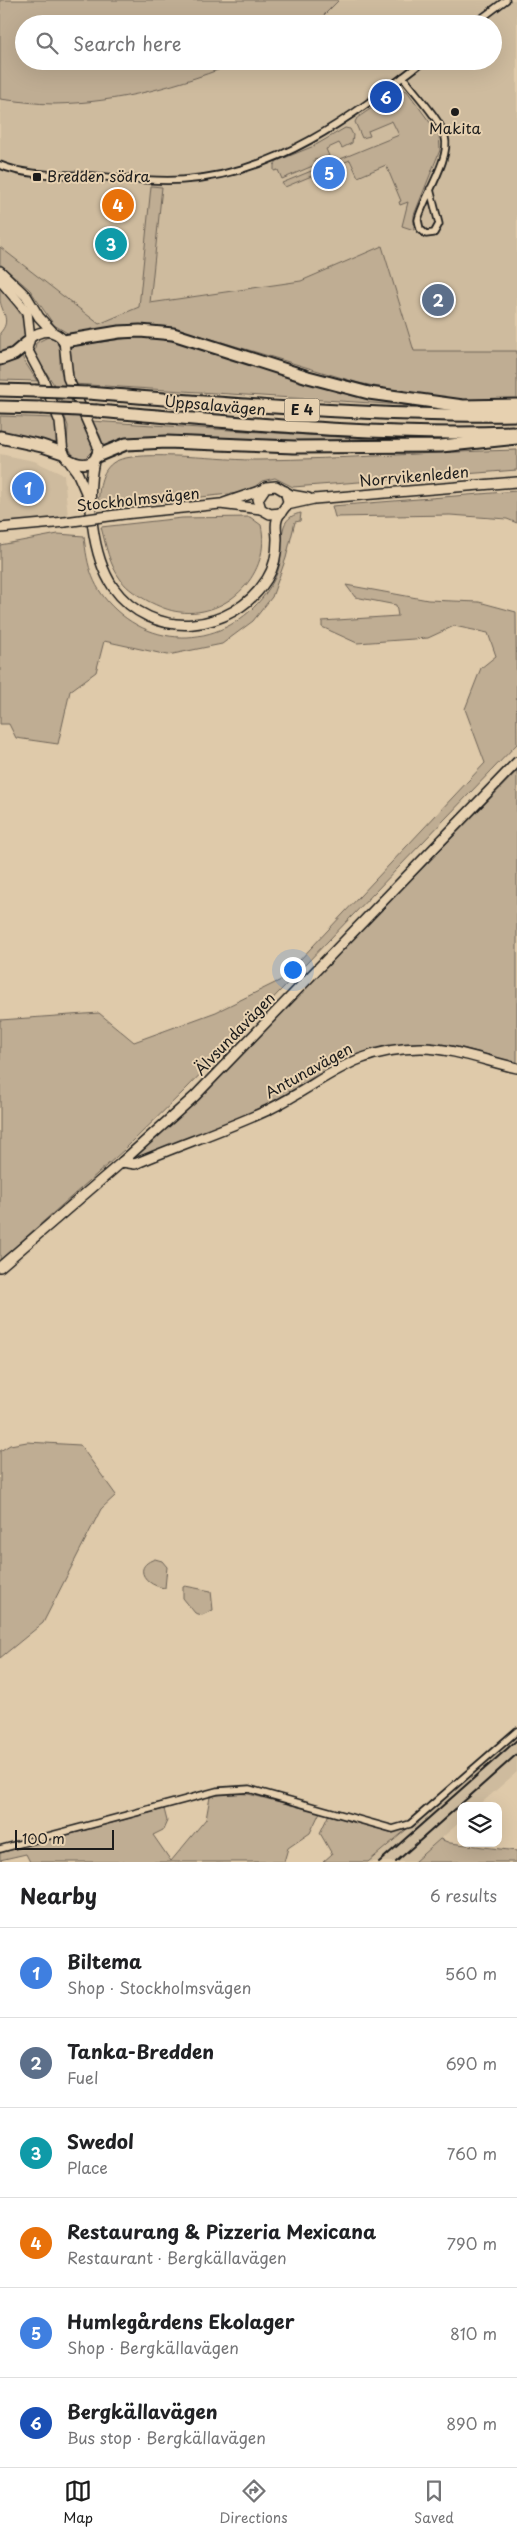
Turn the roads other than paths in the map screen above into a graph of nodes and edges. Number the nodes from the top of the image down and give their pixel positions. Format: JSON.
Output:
{"nodes":[{"id":1,"x":506,"y":0,"type":"edge"},
{"id":2,"x":486,"y":15,"type":"edge"},
{"id":3,"x":412,"y":70,"type":"edge"},
{"id":4,"x":403,"y":77,"type":"junction"},
{"id":5,"x":0,"y":165,"type":"edge"},
{"id":6,"x":430,"y":189,"type":"junction"},
{"id":7,"x":0,"y":271,"type":"edge"},
{"id":8,"x":0,"y":280,"type":"edge"},
{"id":9,"x":52,"y":331,"type":"junction"},
{"id":10,"x":29,"y":341,"type":"junction"},
{"id":11,"x":64,"y":341,"type":"junction"},
{"id":12,"x":0,"y":359,"type":"edge"},
{"id":13,"x":0,"y":390,"type":"edge"},
{"id":14,"x":517,"y":405,"type":"edge"},
{"id":15,"x":0,"y":407,"type":"edge"},
{"id":16,"x":517,"y":415,"type":"edge"},
{"id":17,"x":517,"y":432,"type":"edge"},
{"id":18,"x":0,"y":437,"type":"edge"},
{"id":19,"x":517,"y":438,"type":"edge"},
{"id":20,"x":65,"y":456,"type":"junction"},
{"id":21,"x":95,"y":459,"type":"junction"},
{"id":22,"x":517,"y":482,"type":"edge"},
{"id":23,"x":262,"y":490,"type":"junction"},
{"id":24,"x":285,"y":491,"type":"junction"},
{"id":25,"x":314,"y":499,"type":"junction"},
{"id":26,"x":220,"y":504,"type":"junction"},
{"id":27,"x":287,"y":505,"type":"junction"},
{"id":28,"x":92,"y":509,"type":"junction"},
{"id":29,"x":263,"y":511,"type":"junction"},
{"id":30,"x":281,"y":513,"type":"junction"},
{"id":31,"x":62,"y":522,"type":"junction"},
{"id":32,"x":0,"y":528,"type":"edge"},
{"id":33,"x":0,"y":535,"type":"edge"},
{"id":34,"x":277,"y":541,"type":"junction"},
{"id":35,"x":517,"y":762,"type":"edge"},
{"id":36,"x":517,"y":1068,"type":"edge"},
{"id":37,"x":122,"y":1162,"type":"junction"},
{"id":38,"x":0,"y":1267,"type":"edge"},
{"id":39,"x":517,"y":1731,"type":"edge"},
{"id":40,"x":0,"y":1849,"type":"edge"}],
"edges":[{"from":1,"to":2,"type":"street"},
{"from":3,"to":4,"type":"street"},
{"from":4,"to":5,"type":"street"},
{"from":4,"to":6,"type":"street"},
{"from":6,"to":6,"type":"street"},
{"from":7,"to":9,"type":"street"},
{"from":8,"to":10,"type":"street"},
{"from":9,"to":10,"type":"street"},
{"from":9,"to":11,"type":"street"},
{"from":10,"to":12,"type":"highway"},
{"from":10,"to":20,"type":"street"},
{"from":11,"to":14,"type":"highway"},
{"from":11,"to":21,"type":"street"},
{"from":13,"to":16,"type":"highway","name":"Uppsalavägen","number":"E 4","bridge":true},
{"from":15,"to":17,"type":"highway","name":"Uppsalavägen","number":"E 4","bridge":true},
{"from":18,"to":20,"type":"highway"},
{"from":19,"to":21,"type":"highway"},
{"from":20,"to":21,"type":"street"},
{"from":20,"to":28,"type":"street"},
{"from":21,"to":28,"type":"street"},
{"from":22,"to":25,"type":"street","name":"Norrvikenleden"},
{"from":23,"to":24,"type":"street"},
{"from":23,"to":26,"type":"street","name":"Stockholmsvägen"},
{"from":23,"to":29,"type":"street"},
{"from":24,"to":25,"type":"street","name":"Norrvikenleden"},
{"from":24,"to":27,"type":"street"},
{"from":25,"to":27,"type":"street","name":"Norrvikenleden"},
{"from":26,"to":29,"type":"street","name":"Stockholmsvägen"},
{"from":26,"to":31,"type":"street","name":"Stockholmsvägen","bridge":true},
{"from":27,"to":30,"type":"street"},
{"from":28,"to":34,"type":"street"},
{"from":29,"to":30,"type":"street"},
{"from":29,"to":34,"type":"street"},
{"from":30,"to":34,"type":"street"},
{"from":31,"to":32,"type":"street","name":"Stockholmsvägen"},
{"from":31,"to":33,"type":"street","name":"Stockholmsvägen"},
{"from":35,"to":37,"type":"street","name":"Älvsundavägen"},
{"from":36,"to":37,"type":"street","name":"Antunavägen"},
{"from":37,"to":38,"type":"street","name":"Älvsundavägen"},
{"from":39,"to":40,"type":"street"}]}
